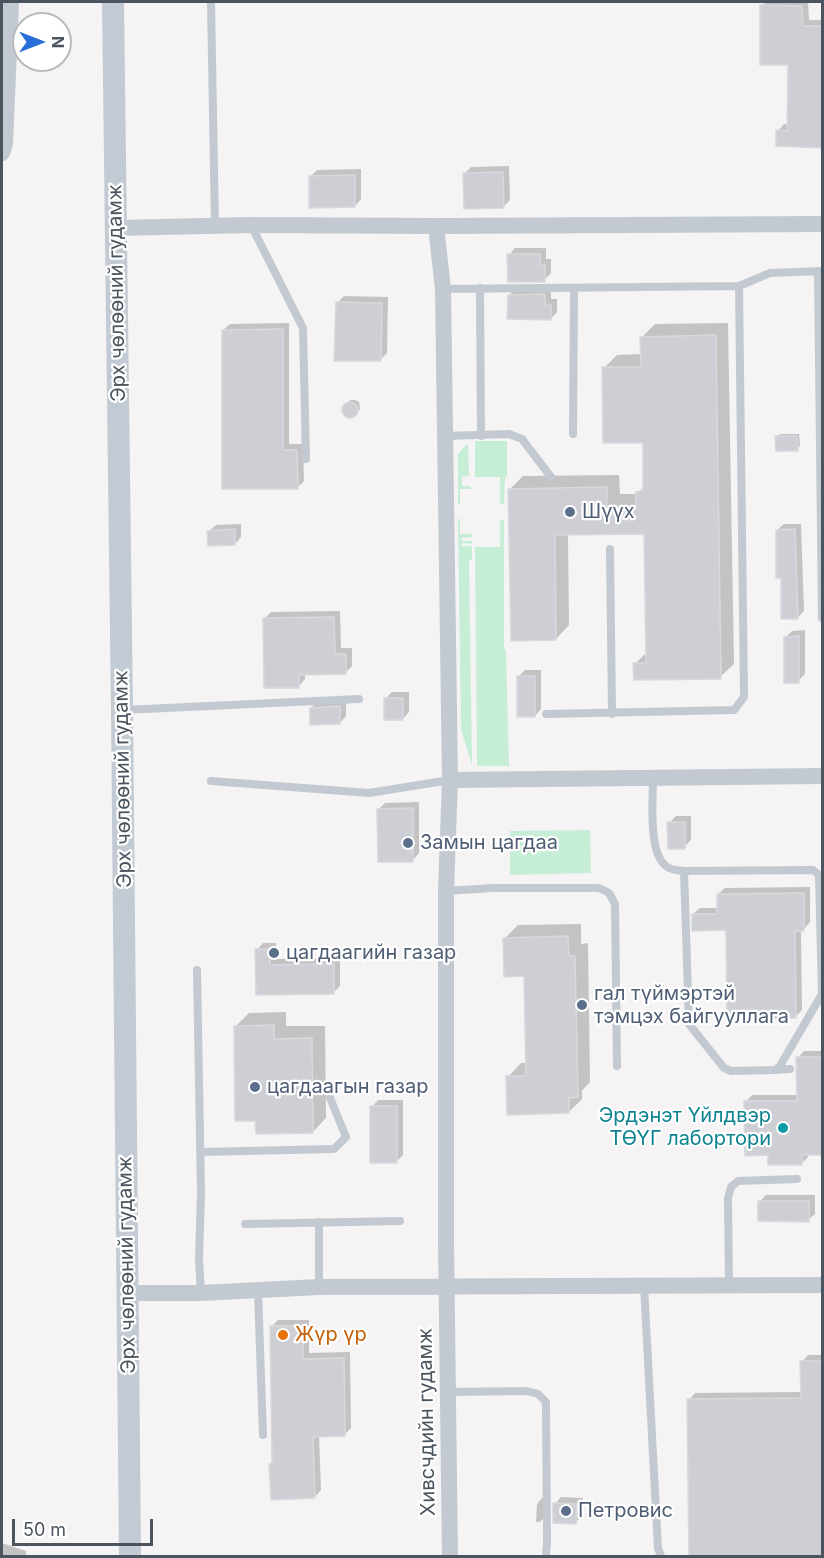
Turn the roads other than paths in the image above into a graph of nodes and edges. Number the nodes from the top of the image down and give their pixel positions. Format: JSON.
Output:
{"nodes":[{"id":1,"x":11,"y":2,"type":"edge"},
{"id":2,"x":113,"y":2,"type":"edge"},
{"id":3,"x":211,"y":2,"type":"edge"},
{"id":4,"x":2,"y":153,"type":"edge"},
{"id":5,"x":822,"y":224,"type":"edge"},
{"id":6,"x":251,"y":225,"type":"junction"},
{"id":7,"x":215,"y":226,"type":"junction"},
{"id":8,"x":436,"y":226,"type":"junction"},
{"id":9,"x":116,"y":228,"type":"junction"},
{"id":10,"x":820,"y":271,"type":"edge"},
{"id":11,"x":739,"y":286,"type":"junction"},
{"id":12,"x":480,"y":288,"type":"junction"},
{"id":13,"x":574,"y":288,"type":"junction"},
{"id":14,"x":443,"y":289,"type":"junction"},
{"id":15,"x":573,"y":434,"type":"dead end"},
{"id":16,"x":444,"y":436,"type":"junction"},
{"id":17,"x":481,"y":436,"type":"junction"},
{"id":18,"x":306,"y":459,"type":"dead end"},
{"id":19,"x":551,"y":477,"type":"dead end"},
{"id":20,"x":610,"y":549,"type":"dead end"},
{"id":21,"x":822,"y":618,"type":"edge"},
{"id":22,"x":359,"y":699,"type":"dead end"},
{"id":23,"x":122,"y":711,"type":"junction"},
{"id":24,"x":546,"y":714,"type":"dead end"},
{"id":25,"x":612,"y":714,"type":"junction"},
{"id":26,"x":822,"y":776,"type":"edge"},
{"id":27,"x":653,"y":778,"type":"junction"},
{"id":28,"x":450,"y":780,"type":"junction"},
{"id":29,"x":211,"y":781,"type":"dead end"},
{"id":30,"x":684,"y":871,"type":"junction"},
{"id":31,"x":446,"y":891,"type":"junction"},
{"id":32,"x":197,"y":970,"type":"dead end"},
{"id":33,"x":617,"y":1066,"type":"dead end"},
{"id":34,"x":790,"y":1069,"type":"dead end"},
{"id":35,"x":775,"y":1070,"type":"junction"},
{"id":36,"x":328,"y":1093,"type":"dead end"},
{"id":37,"x":200,"y":1152,"type":"junction"},
{"id":38,"x":797,"y":1179,"type":"dead end"},
{"id":39,"x":400,"y":1221,"type":"dead end"},
{"id":40,"x":319,"y":1222,"type":"junction"},
{"id":41,"x":245,"y":1224,"type":"dead end"},
{"id":42,"x":822,"y":1285,"type":"edge"},
{"id":43,"x":729,"y":1286,"type":"junction"},
{"id":44,"x":319,"y":1287,"type":"junction"},
{"id":45,"x":644,"y":1287,"type":"junction"},
{"id":46,"x":446,"y":1288,"type":"junction"},
{"id":47,"x":258,"y":1291,"type":"junction"},
{"id":48,"x":127,"y":1293,"type":"junction"},
{"id":49,"x":201,"y":1293,"type":"junction"},
{"id":50,"x":447,"y":1392,"type":"junction"},
{"id":51,"x":263,"y":1435,"type":"dead end"},
{"id":52,"x":130,"y":1557,"type":"edge"},
{"id":53,"x":450,"y":1557,"type":"edge"},
{"id":54,"x":546,"y":1557,"type":"edge"},
{"id":55,"x":661,"y":1557,"type":"edge"}],
"edges":[{"from":1,"to":4,"type":"street"},
{"from":2,"to":9,"type":"main road","name":"Эрх чөлөөний гудамж"},
{"from":3,"to":7,"type":"lane"},
{"from":5,"to":8,"type":"street"},
{"from":6,"to":7,"type":"street"},
{"from":6,"to":8,"type":"street"},
{"from":6,"to":18,"type":"lane"},
{"from":7,"to":9,"type":"street"},
{"from":8,"to":14,"type":"street","name":"Хивсчдийн гудамж"},
{"from":9,"to":23,"type":"main road","name":"Эрх чөлөөний гудамж"},
{"from":10,"to":11,"type":"lane"},
{"from":10,"to":21,"type":"lane"},
{"from":11,"to":13,"type":"lane"},
{"from":11,"to":25,"type":"lane"},
{"from":12,"to":13,"type":"lane"},
{"from":12,"to":14,"type":"lane"},
{"from":12,"to":17,"type":"lane"},
{"from":13,"to":15,"type":"lane"},
{"from":14,"to":16,"type":"street","name":"Хивсчдийн гудамж"},
{"from":16,"to":17,"type":"lane"},
{"from":16,"to":28,"type":"street","name":"Хивсчдийн гудамж"},
{"from":17,"to":19,"type":"lane"},
{"from":20,"to":25,"type":"lane"},
{"from":22,"to":23,"type":"lane"},
{"from":23,"to":48,"type":"main road","name":"Эрх чөлөөний гудамж"},
{"from":24,"to":25,"type":"lane"},
{"from":26,"to":27,"type":"street"},
{"from":27,"to":28,"type":"street"},
{"from":27,"to":30,"type":"lane"},
{"from":28,"to":29,"type":"lane"},
{"from":28,"to":31,"type":"street","name":"Хивсчдийн гудамж"},
{"from":30,"to":35,"type":"lane"},
{"from":30,"to":35,"type":"lane"},
{"from":31,"to":33,"type":"lane"},
{"from":31,"to":46,"type":"street","name":"Хивсчдийн гудамж"},
{"from":32,"to":37,"type":"lane"},
{"from":34,"to":35,"type":"lane"},
{"from":36,"to":37,"type":"lane"},
{"from":37,"to":49,"type":"lane"},
{"from":38,"to":43,"type":"lane"},
{"from":39,"to":40,"type":"lane"},
{"from":40,"to":41,"type":"lane"},
{"from":40,"to":44,"type":"lane"},
{"from":42,"to":43,"type":"street"},
{"from":43,"to":45,"type":"street"},
{"from":44,"to":46,"type":"street"},
{"from":44,"to":47,"type":"street"},
{"from":45,"to":46,"type":"street"},
{"from":45,"to":55,"type":"lane"},
{"from":46,"to":50,"type":"street","name":"Хивсчдийн гудамж"},
{"from":47,"to":49,"type":"street"},
{"from":47,"to":51,"type":"lane"},
{"from":48,"to":49,"type":"street"},
{"from":48,"to":52,"type":"main road","name":"Эрх чөлөөний гудамж"},
{"from":50,"to":53,"type":"street","name":"Хивсчдийн гудамж"},
{"from":50,"to":54,"type":"lane"}]}
